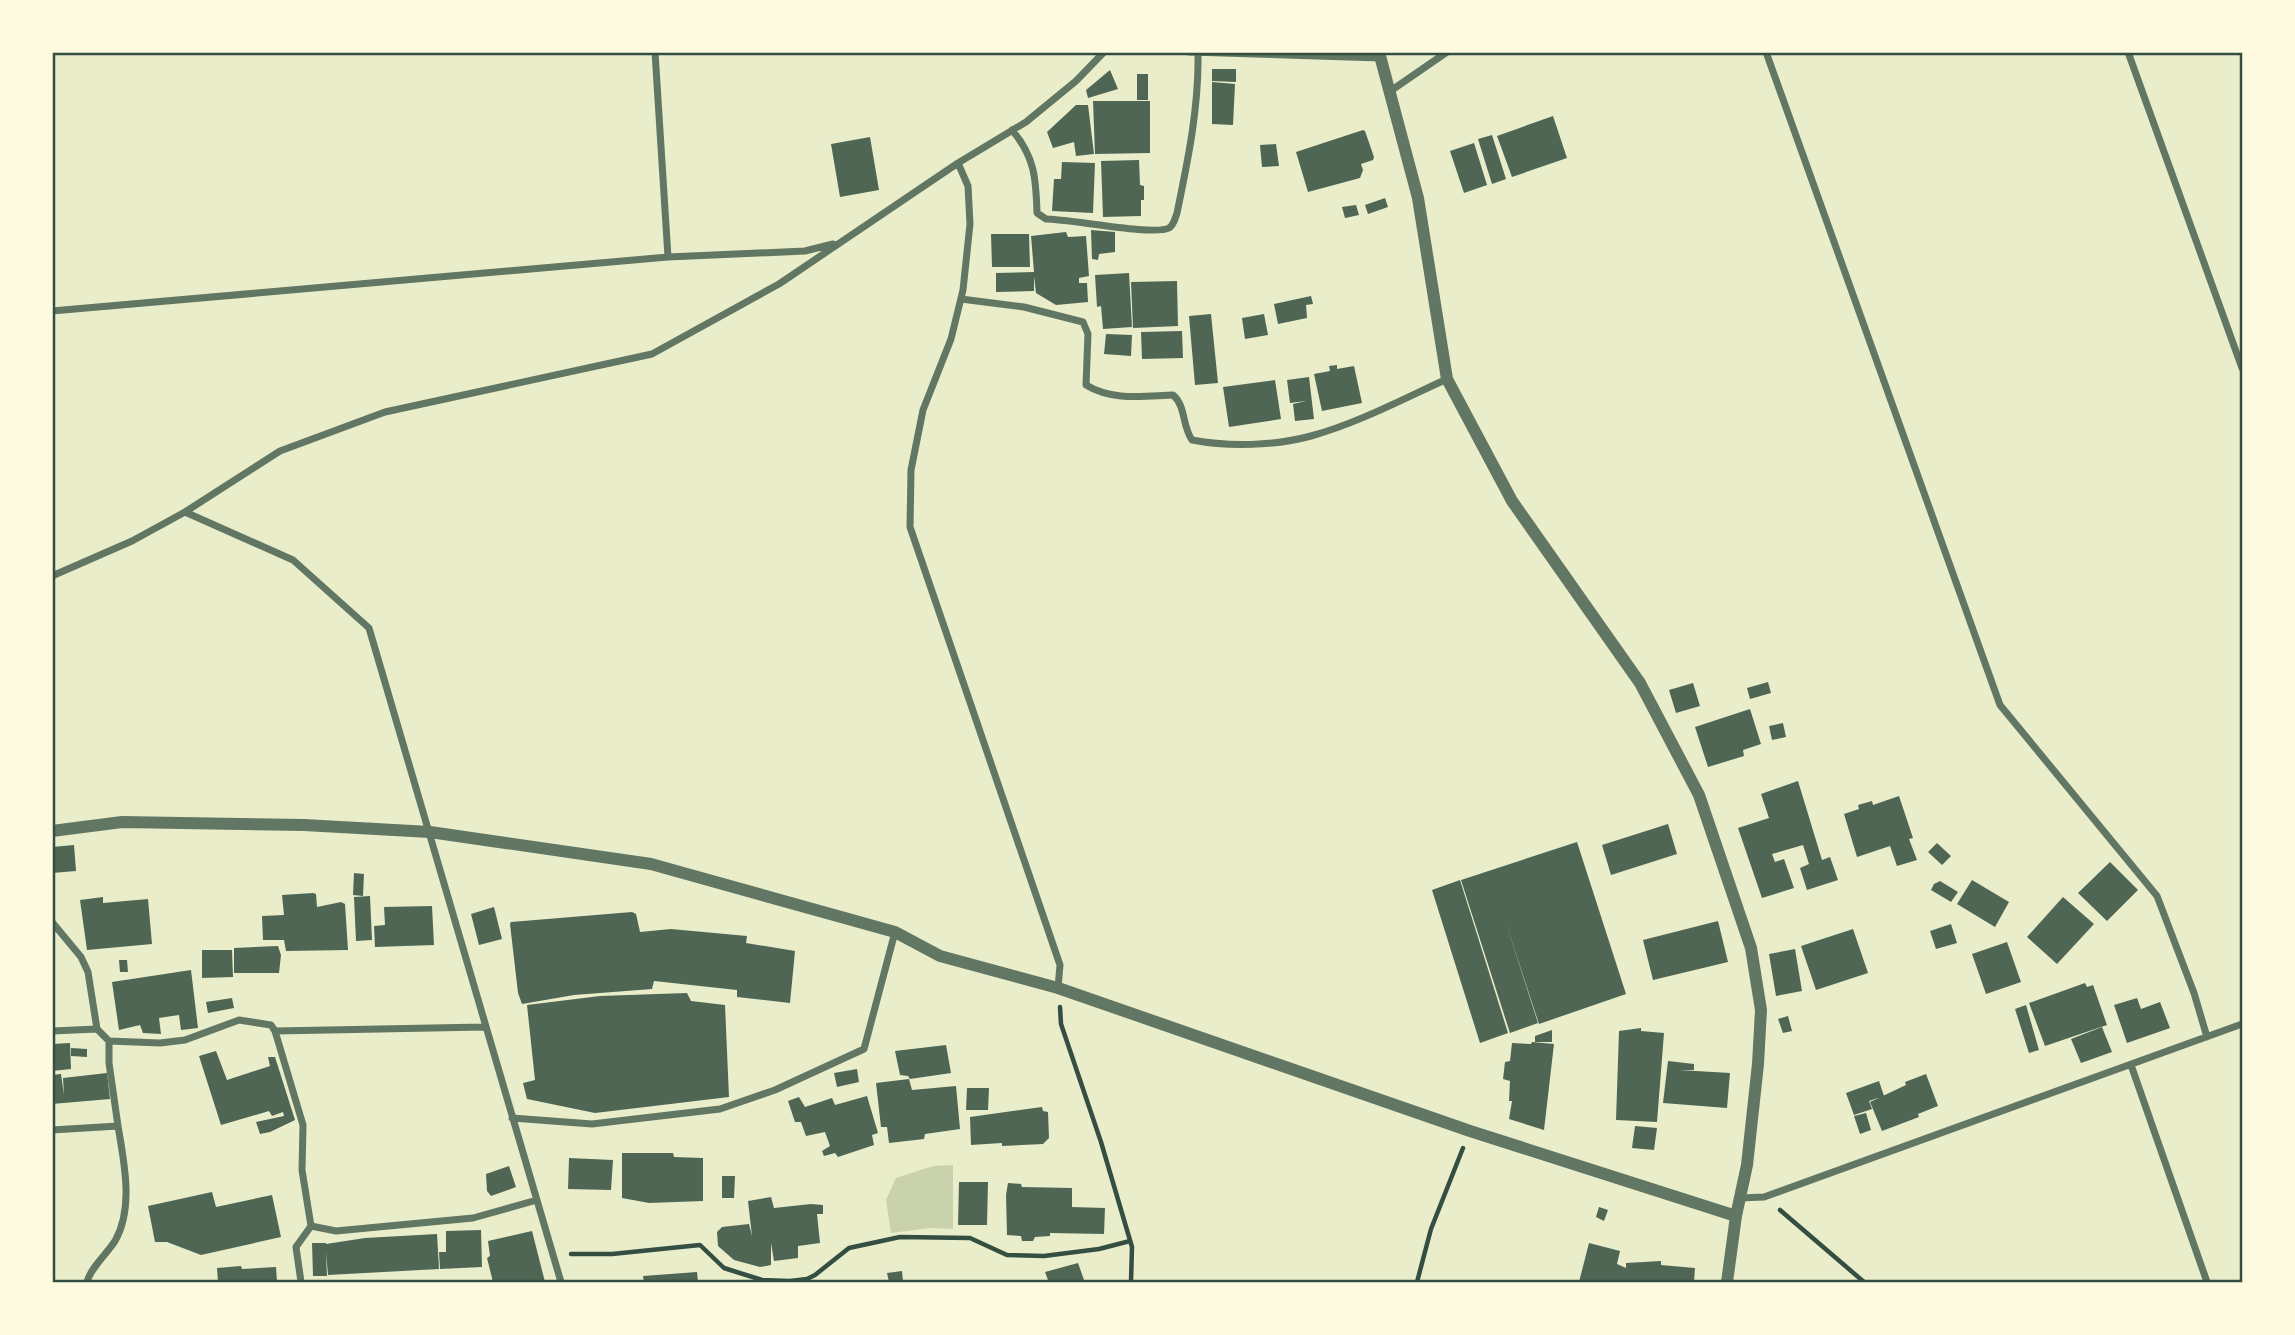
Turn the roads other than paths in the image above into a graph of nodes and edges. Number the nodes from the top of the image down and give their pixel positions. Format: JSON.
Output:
{"nodes":[{"id":1,"x":655,"y":52,"type":"edge"},
{"id":2,"x":1104,"y":52,"type":"edge"},
{"id":3,"x":1189,"y":52,"type":"edge"},
{"id":4,"x":1447,"y":52,"type":"edge"},
{"id":5,"x":1766,"y":52,"type":"edge"},
{"id":6,"x":2128,"y":52,"type":"edge"},
{"id":7,"x":1198,"y":53,"type":"edge"},
{"id":8,"x":1380,"y":55,"type":"edge"},
{"id":9,"x":1389,"y":92,"type":"junction"},
{"id":10,"x":1012,"y":130,"type":"junction"},
{"id":11,"x":958,"y":163,"type":"junction"},
{"id":12,"x":836,"y":243,"type":"junction"},
{"id":13,"x":668,"y":257,"type":"junction"},
{"id":14,"x":961,"y":299,"type":"junction"},
{"id":15,"x":52,"y":311,"type":"edge"},
{"id":16,"x":2242,"y":368,"type":"edge"},
{"id":17,"x":1447,"y":379,"type":"junction"},
{"id":18,"x":185,"y":512,"type":"junction"},
{"id":19,"x":52,"y":576,"type":"edge"},
{"id":20,"x":52,"y":831,"type":"edge"},
{"id":21,"x":429,"y":832,"type":"junction"},
{"id":22,"x":52,"y":922,"type":"edge"},
{"id":23,"x":894,"y":932,"type":"junction"},
{"id":24,"x":1058,"y":988,"type":"junction"},
{"id":25,"x":2242,"y":1024,"type":"edge"},
{"id":26,"x":484,"y":1027,"type":"junction"},
{"id":27,"x":97,"y":1029,"type":"junction"},
{"id":28,"x":52,"y":1031,"type":"edge"},
{"id":29,"x":275,"y":1031,"type":"junction"},
{"id":30,"x":2207,"y":1037,"type":"junction"},
{"id":31,"x":109,"y":1041,"type":"junction"},
{"id":32,"x":2130,"y":1065,"type":"junction"},
{"id":33,"x":512,"y":1118,"type":"junction"},
{"id":34,"x":118,"y":1126,"type":"junction"},
{"id":35,"x":52,"y":1130,"type":"edge"},
{"id":36,"x":1740,"y":1198,"type":"junction"},
{"id":37,"x":537,"y":1199,"type":"junction"},
{"id":38,"x":1736,"y":1216,"type":"junction"},
{"id":39,"x":311,"y":1226,"type":"junction"},
{"id":40,"x":86,"y":1283,"type":"edge"},
{"id":41,"x":301,"y":1283,"type":"edge"},
{"id":42,"x":561,"y":1283,"type":"edge"},
{"id":43,"x":1727,"y":1283,"type":"edge"},
{"id":44,"x":2207,"y":1283,"type":"edge"}],
"edges":[{"from":1,"to":13,"type":"street"},
{"from":2,"to":10,"type":"street"},
{"from":3,"to":7,"type":"street"},
{"from":4,"to":9,"type":"street"},
{"from":5,"to":30,"type":"street"},
{"from":6,"to":16,"type":"street"},
{"from":7,"to":8,"type":"street"},
{"from":7,"to":10,"type":"street"},
{"from":8,"to":9,"type":"street"},
{"from":9,"to":17,"type":"street"},
{"from":10,"to":11,"type":"street"},
{"from":11,"to":12,"type":"street"},
{"from":11,"to":14,"type":"street"},
{"from":12,"to":13,"type":"street"},
{"from":12,"to":18,"type":"street"},
{"from":13,"to":15,"type":"street"},
{"from":14,"to":17,"type":"street"},
{"from":14,"to":24,"type":"street"},
{"from":17,"to":36,"type":"street"},
{"from":18,"to":19,"type":"street"},
{"from":18,"to":21,"type":"street"},
{"from":20,"to":21,"type":"street"},
{"from":21,"to":23,"type":"street"},
{"from":21,"to":26,"type":"street"},
{"from":22,"to":27,"type":"street"},
{"from":23,"to":24,"type":"street"},
{"from":23,"to":33,"type":"street"},
{"from":24,"to":38,"type":"street"},
{"from":25,"to":30,"type":"street"},
{"from":26,"to":29,"type":"street"},
{"from":26,"to":33,"type":"street"},
{"from":27,"to":28,"type":"street"},
{"from":27,"to":31,"type":"street"},
{"from":29,"to":31,"type":"street"},
{"from":29,"to":39,"type":"street"},
{"from":30,"to":32,"type":"street"},
{"from":31,"to":34,"type":"street"},
{"from":32,"to":36,"type":"street"},
{"from":32,"to":44,"type":"street"},
{"from":33,"to":37,"type":"street"},
{"from":34,"to":35,"type":"street"},
{"from":34,"to":40,"type":"street"},
{"from":36,"to":38,"type":"street"},
{"from":37,"to":39,"type":"street"},
{"from":37,"to":42,"type":"street"},
{"from":38,"to":43,"type":"street"},
{"from":39,"to":41,"type":"street"}]}
